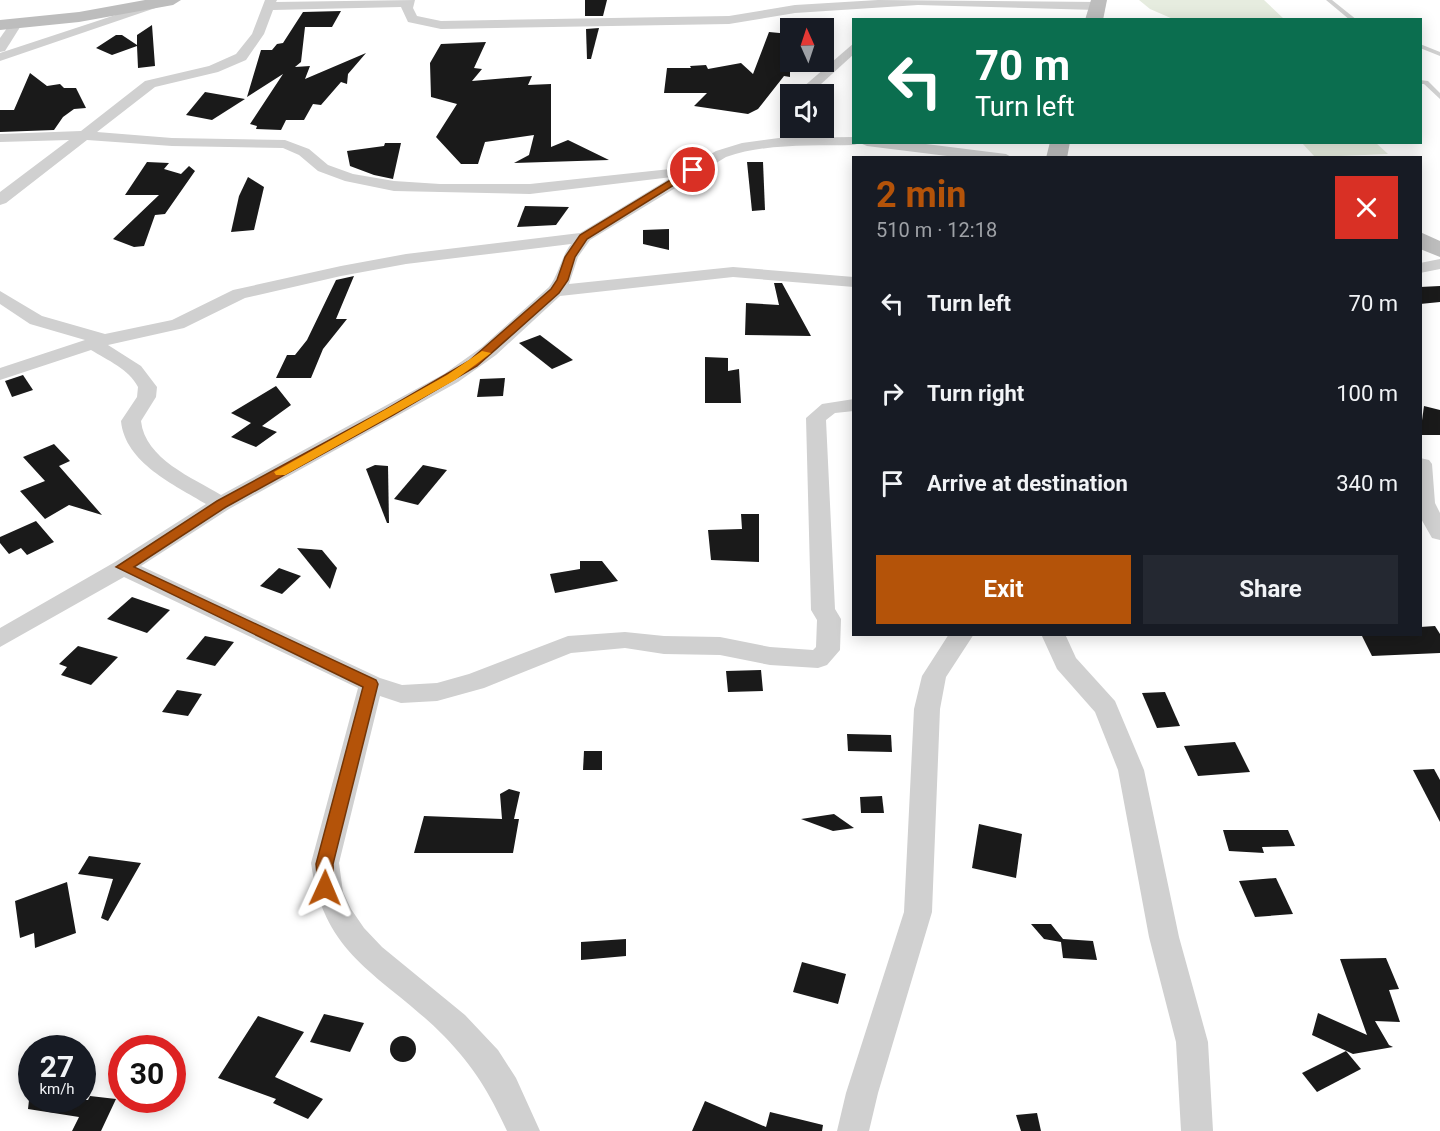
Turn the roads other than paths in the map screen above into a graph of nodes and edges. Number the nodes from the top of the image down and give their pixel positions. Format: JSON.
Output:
{"nodes":[{"id":1,"x":172,"y":0,"type":"edge"},
{"id":2,"x":1329,"y":0,"type":"edge"},
{"id":3,"x":409,"y":2,"type":"edge"},
{"id":4,"x":968,"y":2,"type":"edge"},
{"id":5,"x":1062,"y":2,"type":"edge"},
{"id":6,"x":271,"y":3,"type":"edge"},
{"id":7,"x":748,"y":4,"type":"dead end"},
{"id":8,"x":896,"y":4,"type":"junction"},
{"id":9,"x":1097,"y":8,"type":"edge"},
{"id":10,"x":763,"y":14,"type":"junction"},
{"id":11,"x":885,"y":18,"type":"edge"},
{"id":12,"x":1352,"y":18,"type":"edge"},
{"id":13,"x":8,"y":25,"type":"edge"},
{"id":14,"x":1422,"y":47,"type":"edge"},
{"id":15,"x":0,"y":48,"type":"edge"},
{"id":16,"x":852,"y":48,"type":"edge"},
{"id":17,"x":1440,"y":54,"type":"edge"},
{"id":18,"x":0,"y":57,"type":"edge"},
{"id":19,"x":1422,"y":80,"type":"edge"},
{"id":20,"x":1440,"y":81,"type":"edge"},
{"id":21,"x":813,"y":84,"type":"edge"},
{"id":22,"x":1440,"y":97,"type":"edge"},
{"id":23,"x":82,"y":135,"type":"junction"},
{"id":24,"x":0,"y":138,"type":"edge"},
{"id":25,"x":817,"y":138,"type":"edge"},
{"id":26,"x":821,"y":140,"type":"junction"},
{"id":27,"x":852,"y":141,"type":"edge"},
{"id":28,"x":884,"y":144,"type":"edge"},
{"id":29,"x":989,"y":156,"type":"edge"},
{"id":30,"x":693,"y":170,"type":"junction"},
{"id":31,"x":0,"y":200,"type":"edge"},
{"id":32,"x":584,"y":237,"type":"junction"},
{"id":33,"x":1422,"y":239,"type":"edge"},
{"id":34,"x":1440,"y":250,"type":"edge"},
{"id":35,"x":1440,"y":264,"type":"edge"},
{"id":36,"x":1422,"y":268,"type":"edge"},
{"id":37,"x":852,"y":282,"type":"edge"},
{"id":38,"x":555,"y":291,"type":"junction"},
{"id":39,"x":0,"y":296,"type":"edge"},
{"id":40,"x":98,"y":342,"type":"junction"},
{"id":41,"x":0,"y":374,"type":"edge"},
{"id":42,"x":852,"y":405,"type":"edge"},
{"id":43,"x":1428,"y":466,"type":"edge"},
{"id":44,"x":221,"y":504,"type":"junction"},
{"id":45,"x":1440,"y":533,"type":"edge"},
{"id":46,"x":123,"y":567,"type":"junction"},
{"id":47,"x":961,"y":636,"type":"edge"},
{"id":48,"x":1054,"y":636,"type":"edge"},
{"id":49,"x":0,"y":639,"type":"edge"},
{"id":50,"x":371,"y":684,"type":"junction"},
{"id":51,"x":524,"y":1131,"type":"edge"},
{"id":52,"x":853,"y":1131,"type":"edge"},
{"id":53,"x":1197,"y":1131,"type":"edge"}],
"edges":[{"from":1,"to":13,"type":"street"},
{"from":1,"to":18,"type":"street"},
{"from":2,"to":12,"type":"lane"},
{"from":3,"to":6,"type":"street"},
{"from":3,"to":10,"type":"street"},
{"from":4,"to":5,"type":"street"},
{"from":4,"to":8,"type":"street"},
{"from":5,"to":9,"type":"street"},
{"from":6,"to":23,"type":"street"},
{"from":7,"to":10,"type":"street"},
{"from":8,"to":10,"type":"street"},
{"from":8,"to":11,"type":"street"},
{"from":13,"to":15,"type":"street"},
{"from":14,"to":17,"type":"lane"},
{"from":16,"to":21,"type":"street"},
{"from":19,"to":20,"type":"lane"},
{"from":19,"to":22,"type":"lane"},
{"from":23,"to":24,"type":"street"},
{"from":23,"to":30,"type":"street"},
{"from":23,"to":31,"type":"street"},
{"from":25,"to":26,"type":"street"},
{"from":26,"to":27,"type":"street"},
{"from":26,"to":30,"type":"street"},
{"from":28,"to":29,"type":"street"},
{"from":30,"to":32,"type":"street"},
{"from":32,"to":38,"type":"street"},
{"from":32,"to":40,"type":"street"},
{"from":33,"to":34,"type":"street"},
{"from":35,"to":36,"type":"street"},
{"from":37,"to":38,"type":"street"},
{"from":38,"to":44,"type":"street"},
{"from":39,"to":40,"type":"street"},
{"from":40,"to":41,"type":"street"},
{"from":40,"to":44,"type":"street"},
{"from":42,"to":50,"type":"street"},
{"from":43,"to":45,"type":"street"},
{"from":44,"to":46,"type":"street"},
{"from":46,"to":49,"type":"street"},
{"from":46,"to":50,"type":"street"},
{"from":47,"to":52,"type":"street"},
{"from":48,"to":53,"type":"street"},
{"from":50,"to":51,"type":"street"}]}
